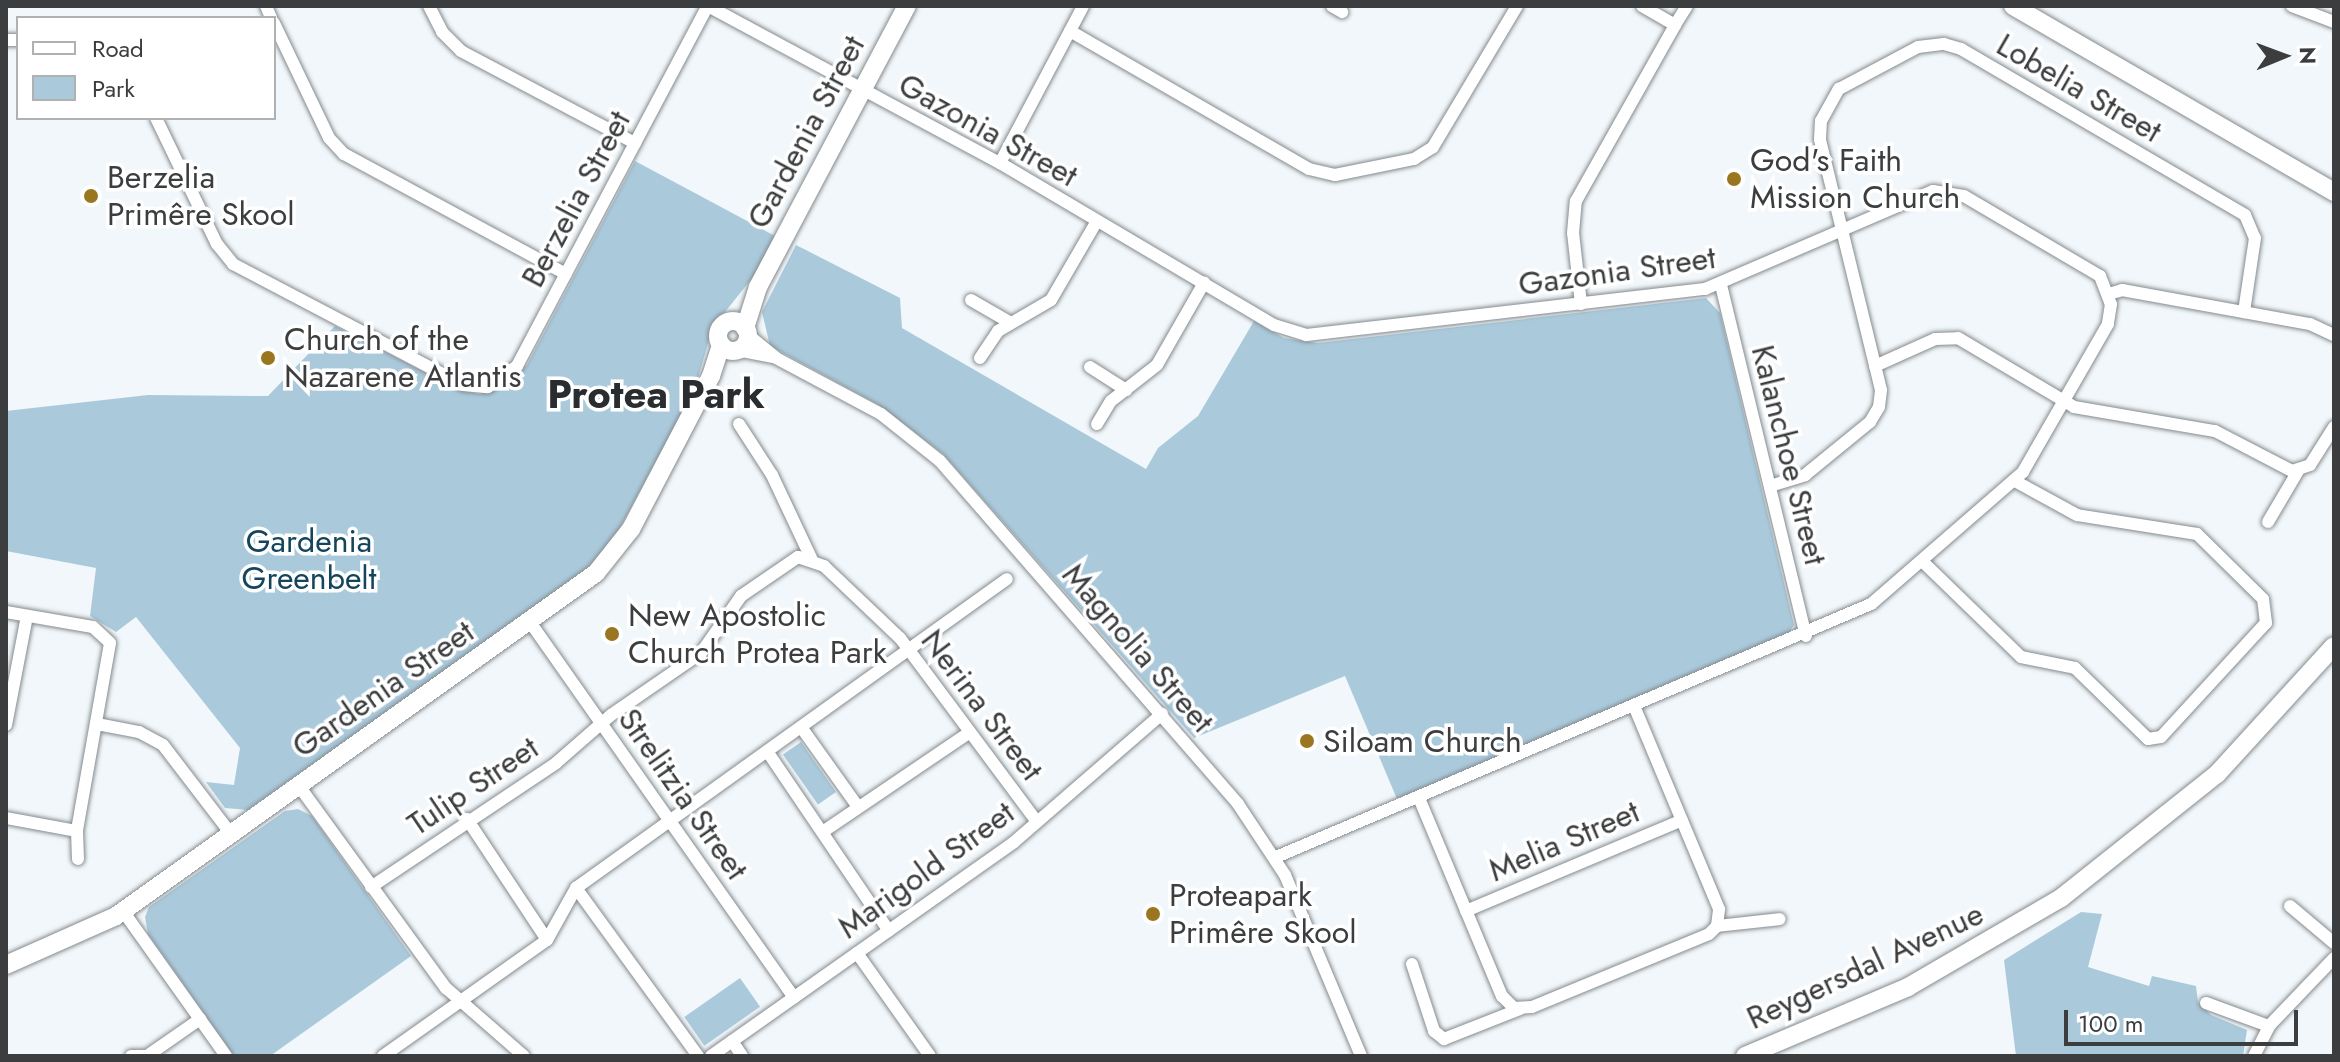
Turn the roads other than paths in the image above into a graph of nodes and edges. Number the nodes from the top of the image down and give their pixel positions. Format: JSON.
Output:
{"nodes":[{"id":1,"x":429,"y":6,"type":"edge"},
{"id":2,"x":708,"y":6,"type":"edge"},
{"id":3,"x":907,"y":6,"type":"edge"},
{"id":4,"x":1083,"y":6,"type":"edge"},
{"id":5,"x":1517,"y":6,"type":"edge"},
{"id":6,"x":1642,"y":6,"type":"edge"},
{"id":7,"x":1687,"y":6,"type":"edge"},
{"id":8,"x":2013,"y":6,"type":"edge"},
{"id":9,"x":2292,"y":6,"type":"edge"},
{"id":10,"x":2334,"y":22,"type":"edge"},
{"id":11,"x":1675,"y":25,"type":"junction"},
{"id":12,"x":276,"y":27,"type":"edge"},
{"id":13,"x":1070,"y":31,"type":"junction"},
{"id":14,"x":861,"y":91,"type":"junction"},
{"id":15,"x":157,"y":120,"type":"edge"},
{"id":16,"x":635,"y":143,"type":"junction"},
{"id":17,"x":1000,"y":163,"type":"junction"},
{"id":18,"x":2334,"y":192,"type":"edge"},
{"id":19,"x":1097,"y":221,"type":"junction"},
{"id":20,"x":1841,"y":230,"type":"junction"},
{"id":21,"x":566,"y":274,"type":"junction"},
{"id":22,"x":1204,"y":283,"type":"junction"},
{"id":23,"x":1721,"y":285,"type":"junction"},
{"id":24,"x":2109,"y":294,"type":"junction"},
{"id":25,"x":971,"y":300,"type":"dead end"},
{"id":26,"x":1581,"y":304,"type":"junction"},
{"id":27,"x":2244,"y":312,"type":"junction"},
{"id":28,"x":1011,"y":323,"type":"junction"},
{"id":29,"x":2334,"y":335,"type":"edge"},
{"id":30,"x":735,"y":338,"type":"junction"},
{"id":31,"x":776,"y":358,"type":"junction"},
{"id":32,"x":980,"y":358,"type":"dead end"},
{"id":33,"x":1875,"y":366,"type":"junction"},
{"id":34,"x":1090,"y":367,"type":"dead end"},
{"id":35,"x":1126,"y":390,"type":"junction"},
{"id":36,"x":2065,"y":400,"type":"junction"},
{"id":37,"x":739,"y":424,"type":"dead end"},
{"id":38,"x":1097,"y":424,"type":"dead end"},
{"id":39,"x":2334,"y":427,"type":"edge"},
{"id":40,"x":2298,"y":471,"type":"junction"},
{"id":41,"x":2015,"y":481,"type":"junction"},
{"id":42,"x":1770,"y":486,"type":"junction"},
{"id":43,"x":2268,"y":522,"type":"dead end"},
{"id":44,"x":811,"y":558,"type":"junction"},
{"id":45,"x":1922,"y":561,"type":"junction"},
{"id":46,"x":1007,"y":579,"type":"dead end"},
{"id":47,"x":6,"y":612,"type":"edge"},
{"id":48,"x":27,"y":616,"type":"junction"},
{"id":49,"x":530,"y":622,"type":"junction"},
{"id":50,"x":1806,"y":636,"type":"junction"},
{"id":51,"x":2334,"y":646,"type":"edge"},
{"id":52,"x":910,"y":650,"type":"junction"},
{"id":53,"x":1635,"y":708,"type":"junction"},
{"id":54,"x":1162,"y":714,"type":"junction"},
{"id":55,"x":97,"y":724,"type":"junction"},
{"id":56,"x":602,"y":724,"type":"junction"},
{"id":57,"x":6,"y":725,"type":"edge"},
{"id":58,"x":801,"y":727,"type":"junction"},
{"id":59,"x":970,"y":732,"type":"junction"},
{"id":60,"x":767,"y":751,"type":"junction"},
{"id":61,"x":299,"y":786,"type":"junction"},
{"id":62,"x":1419,"y":798,"type":"junction"},
{"id":63,"x":858,"y":807,"type":"junction"},
{"id":64,"x":6,"y":818,"type":"edge"},
{"id":65,"x":467,"y":819,"type":"junction"},
{"id":66,"x":670,"y":820,"type":"junction"},
{"id":67,"x":1682,"y":820,"type":"junction"},
{"id":68,"x":1037,"y":822,"type":"junction"},
{"id":69,"x":77,"y":831,"type":"junction"},
{"id":70,"x":824,"y":831,"type":"junction"},
{"id":71,"x":231,"y":834,"type":"junction"},
{"id":72,"x":1276,"y":857,"type":"junction"},
{"id":73,"x":78,"y":859,"type":"dead end"},
{"id":74,"x":371,"y":887,"type":"junction"},
{"id":75,"x":576,"y":888,"type":"junction"},
{"id":76,"x":2290,"y":906,"type":"dead end"},
{"id":77,"x":123,"y":911,"type":"junction"},
{"id":78,"x":1466,"y":911,"type":"junction"},
{"id":79,"x":1780,"y":919,"type":"dead end"},
{"id":80,"x":1717,"y":926,"type":"junction"},
{"id":81,"x":889,"y":931,"type":"junction"},
{"id":82,"x":547,"y":940,"type":"junction"},
{"id":83,"x":2334,"y":943,"type":"edge"},
{"id":84,"x":857,"y":953,"type":"junction"},
{"id":85,"x":2334,"y":958,"type":"edge"},
{"id":86,"x":1412,"y":964,"type":"dead end"},
{"id":87,"x":6,"y":965,"type":"edge"},
{"id":88,"x":794,"y":997,"type":"junction"},
{"id":89,"x":459,"y":1002,"type":"junction"},
{"id":90,"x":2206,"y":1003,"type":"dead end"},
{"id":91,"x":1520,"y":1009,"type":"junction"},
{"id":92,"x":200,"y":1019,"type":"junction"},
{"id":93,"x":2269,"y":1026,"type":"junction"},
{"id":94,"x":732,"y":1041,"type":"junction"},
{"id":95,"x":131,"y":1056,"type":"edge"},
{"id":96,"x":226,"y":1056,"type":"edge"},
{"id":97,"x":383,"y":1056,"type":"edge"},
{"id":98,"x":524,"y":1056,"type":"edge"},
{"id":99,"x":698,"y":1056,"type":"edge"},
{"id":100,"x":711,"y":1056,"type":"edge"},
{"id":101,"x":742,"y":1056,"type":"edge"},
{"id":102,"x":930,"y":1056,"type":"edge"},
{"id":103,"x":1361,"y":1056,"type":"edge"},
{"id":104,"x":1745,"y":1056,"type":"edge"},
{"id":105,"x":2254,"y":1056,"type":"edge"}],
"edges":[{"from":1,"to":16,"type":"street"},
{"from":2,"to":14,"type":"street","name":"Gazonia Street"},
{"from":2,"to":16,"type":"street","name":"Berzelia Street"},
{"from":3,"to":14,"type":"street","name":"Gardenia Street"},
{"from":4,"to":13,"type":"street"},
{"from":5,"to":13,"type":"street"},
{"from":6,"to":11,"type":"street"},
{"from":7,"to":11,"type":"street"},
{"from":8,"to":18,"type":"street"},
{"from":9,"to":10,"type":"street"},
{"from":11,"to":26,"type":"street"},
{"from":12,"to":21,"type":"street"},
{"from":13,"to":17,"type":"street"},
{"from":14,"to":17,"type":"street","name":"Gazonia Street"},
{"from":14,"to":30,"type":"street","name":"Gardenia Street"},
{"from":15,"to":21,"type":"street","name":"Berzelia Street"},
{"from":16,"to":21,"type":"street","name":"Berzelia Street"},
{"from":17,"to":19,"type":"street","name":"Gazonia Street"},
{"from":19,"to":22,"type":"street","name":"Gazonia Street"},
{"from":19,"to":28,"type":"street"},
{"from":20,"to":23,"type":"street","name":"Gazonia Street"},
{"from":20,"to":24,"type":"street","name":"Gazonia Street"},
{"from":20,"to":27,"type":"street","name":"Lobelia Street"},
{"from":20,"to":33,"type":"street","name":"Lobelia Street"},
{"from":22,"to":26,"type":"street","name":"Gazonia Street"},
{"from":22,"to":35,"type":"street"},
{"from":23,"to":26,"type":"street","name":"Gazonia Street"},
{"from":23,"to":42,"type":"street","name":"Kalanchoe Street"},
{"from":24,"to":27,"type":"street"},
{"from":24,"to":36,"type":"street"},
{"from":25,"to":28,"type":"street"},
{"from":27,"to":29,"type":"street"},
{"from":28,"to":32,"type":"street"},
{"from":30,"to":31,"type":"street","name":"Magnolia Street"},
{"from":30,"to":31,"type":"street","name":"Magnolia Street"},
{"from":30,"to":49,"type":"street","name":"Gardenia Street"},
{"from":31,"to":54,"type":"street","name":"Magnolia Street"},
{"from":33,"to":36,"type":"street"},
{"from":33,"to":42,"type":"street","name":"Lobelia Street"},
{"from":34,"to":35,"type":"street"},
{"from":35,"to":38,"type":"street"},
{"from":36,"to":40,"type":"street"},
{"from":36,"to":41,"type":"street"},
{"from":37,"to":44,"type":"street","name":"Nerina Street"},
{"from":39,"to":40,"type":"street"},
{"from":40,"to":43,"type":"street"},
{"from":41,"to":45,"type":"street"},
{"from":41,"to":45,"type":"street"},
{"from":42,"to":50,"type":"street","name":"Kalanchoe Street"},
{"from":44,"to":52,"type":"street","name":"Nerina Street"},
{"from":44,"to":56,"type":"street"},
{"from":45,"to":50,"type":"street"},
{"from":46,"to":52,"type":"street"},
{"from":47,"to":48,"type":"street"},
{"from":48,"to":55,"type":"street"},
{"from":48,"to":57,"type":"street"},
{"from":49,"to":56,"type":"street","name":"Strelitzia Street"},
{"from":49,"to":61,"type":"street","name":"Gardenia Street"},
{"from":50,"to":53,"type":"street"},
{"from":51,"to":104,"type":"street","name":"Reygersdal Avenue"},
{"from":52,"to":58,"type":"street"},
{"from":52,"to":59,"type":"street","name":"Nerina Street"},
{"from":53,"to":62,"type":"street"},
{"from":53,"to":67,"type":"street"},
{"from":54,"to":68,"type":"street","name":"Marigold Street"},
{"from":54,"to":72,"type":"street","name":"Magnolia Street"},
{"from":55,"to":69,"type":"street"},
{"from":55,"to":71,"type":"street"},
{"from":56,"to":65,"type":"street","name":"Tulip Street"},
{"from":56,"to":66,"type":"street","name":"Strelitzia Street"},
{"from":58,"to":60,"type":"street"},
{"from":58,"to":63,"type":"street"},
{"from":59,"to":63,"type":"street"},
{"from":59,"to":68,"type":"street","name":"Nerina Street"},
{"from":60,"to":66,"type":"street"},
{"from":60,"to":70,"type":"street"},
{"from":61,"to":71,"type":"street","name":"Gardenia Street"},
{"from":61,"to":74,"type":"street"},
{"from":62,"to":72,"type":"street"},
{"from":62,"to":78,"type":"street"},
{"from":63,"to":70,"type":"street"},
{"from":64,"to":69,"type":"street"},
{"from":65,"to":74,"type":"street","name":"Tulip Street"},
{"from":65,"to":82,"type":"street"},
{"from":66,"to":75,"type":"street"},
{"from":66,"to":88,"type":"street","name":"Strelitzia Street"},
{"from":67,"to":78,"type":"street","name":"Melia Street"},
{"from":67,"to":80,"type":"street"},
{"from":68,"to":81,"type":"street","name":"Marigold Street"},
{"from":69,"to":73,"type":"street"},
{"from":70,"to":81,"type":"street"},
{"from":71,"to":77,"type":"street","name":"Gardenia Street"},
{"from":72,"to":103,"type":"street","name":"Magnolia Street"},
{"from":74,"to":89,"type":"street"},
{"from":75,"to":82,"type":"street"},
{"from":75,"to":99,"type":"street"},
{"from":76,"to":83,"type":"street"},
{"from":77,"to":87,"type":"street","name":"Gardenia Street"},
{"from":77,"to":92,"type":"street"},
{"from":78,"to":91,"type":"street"},
{"from":79,"to":80,"type":"street"},
{"from":80,"to":91,"type":"street"},
{"from":81,"to":84,"type":"street","name":"Marigold Street"},
{"from":82,"to":89,"type":"street"},
{"from":84,"to":88,"type":"street","name":"Marigold Street"},
{"from":84,"to":102,"type":"street"},
{"from":85,"to":93,"type":"street"},
{"from":86,"to":91,"type":"street"},
{"from":88,"to":94,"type":"street","name":"Marigold Street"},
{"from":89,"to":97,"type":"street"},
{"from":89,"to":98,"type":"street"},
{"from":90,"to":93,"type":"street"},
{"from":92,"to":95,"type":"street"},
{"from":92,"to":96,"type":"street"},
{"from":93,"to":105,"type":"street"},
{"from":94,"to":100,"type":"street","name":"Marigold Street"},
{"from":94,"to":101,"type":"street"}]}
